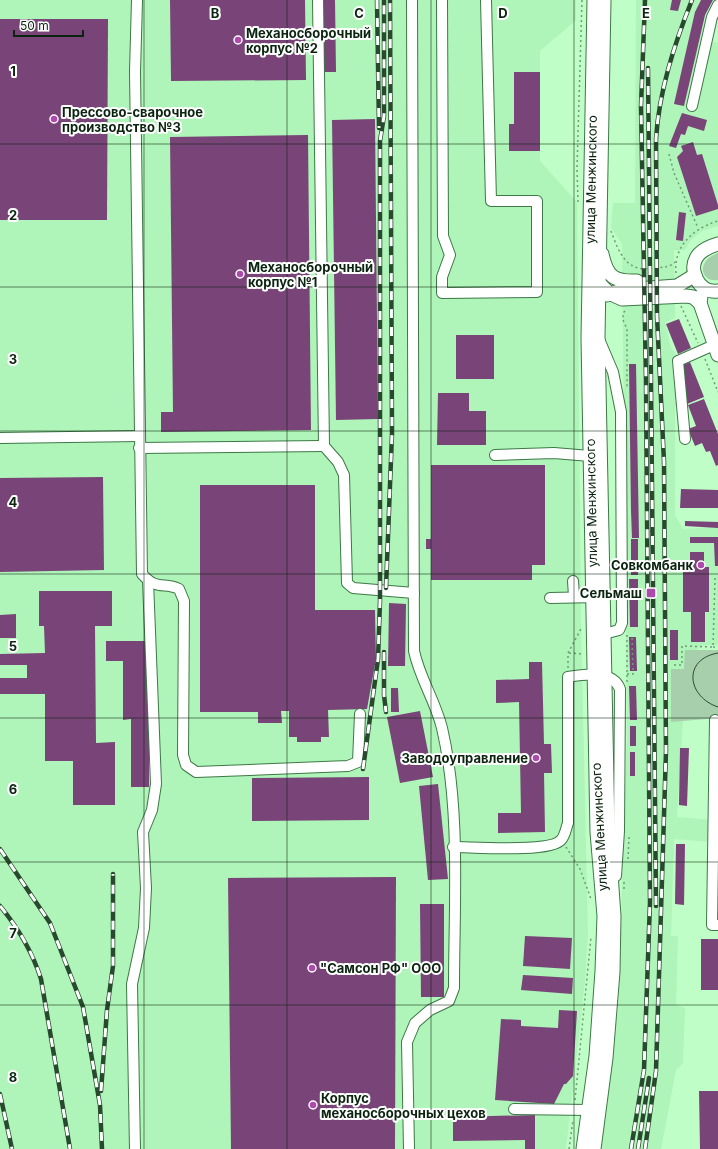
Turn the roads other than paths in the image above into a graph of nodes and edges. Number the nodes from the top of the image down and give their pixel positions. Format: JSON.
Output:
{"nodes":[{"id":1,"x":137,"y":0,"type":"edge"},
{"id":2,"x":318,"y":0,"type":"edge"},
{"id":3,"x":412,"y":0,"type":"edge"},
{"id":4,"x":442,"y":0,"type":"edge"},
{"id":5,"x":486,"y":0,"type":"edge"},
{"id":6,"x":594,"y":0,"type":"edge"},
{"id":7,"x":604,"y":0,"type":"edge"},
{"id":8,"x":718,"y":6,"type":"edge"},
{"id":9,"x":692,"y":106,"type":"dead end"},
{"id":10,"x":599,"y":242,"type":"junction"},
{"id":11,"x":718,"y":244,"type":"edge"},
{"id":12,"x":594,"y":260,"type":"junction"},
{"id":13,"x":694,"y":271,"type":"junction"},
{"id":14,"x":598,"y":283,"type":"junction"},
{"id":15,"x":702,"y":288,"type":"junction"},
{"id":16,"x":718,"y":291,"type":"edge"},
{"id":17,"x":618,"y":294,"type":"junction"},
{"id":18,"x":686,"y":296,"type":"junction"},
{"id":19,"x":598,"y":300,"type":"junction"},
{"id":20,"x":700,"y":303,"type":"junction"},
{"id":21,"x":593,"y":319,"type":"junction"},
{"id":22,"x":598,"y":337,"type":"junction"},
{"id":23,"x":717,"y":353,"type":"edge"},
{"id":24,"x":139,"y":436,"type":"junction"},
{"id":25,"x":0,"y":438,"type":"edge"},
{"id":26,"x":686,"y":438,"type":"dead end"},
{"id":27,"x":324,"y":446,"type":"junction"},
{"id":28,"x":139,"y":448,"type":"junction"},
{"id":29,"x":495,"y":455,"type":"dead end"},
{"id":30,"x":590,"y":456,"type":"junction"},
{"id":31,"x":148,"y":581,"type":"junction"},
{"id":32,"x":573,"y":581,"type":"dead end"},
{"id":33,"x":414,"y":593,"type":"junction"},
{"id":34,"x":574,"y":596,"type":"junction"},
{"id":35,"x":597,"y":597,"type":"junction"},
{"id":36,"x":550,"y":598,"type":"dead end"},
{"id":37,"x":604,"y":634,"type":"junction"},
{"id":38,"x":599,"y":676,"type":"junction"},
{"id":39,"x":360,"y":714,"type":"dead end"},
{"id":40,"x":715,"y":720,"type":"dead end"},
{"id":41,"x":716,"y":821,"type":"edge"},
{"id":42,"x":453,"y":847,"type":"junction"},
{"id":43,"x":718,"y":925,"type":"edge"},
{"id":44,"x":514,"y":1109,"type":"dead end"},
{"id":45,"x":589,"y":1110,"type":"junction"},
{"id":46,"x":135,"y":1149,"type":"edge"},
{"id":47,"x":409,"y":1149,"type":"edge"},
{"id":48,"x":583,"y":1149,"type":"edge"},
{"id":49,"x":594,"y":1149,"type":"edge"}],
"edges":[{"from":1,"to":24,"type":"lane"},
{"from":2,"to":27,"type":"lane"},
{"from":3,"to":33,"type":"lane"},
{"from":4,"to":5,"type":"lane"},
{"from":6,"to":12,"type":"main road","name":"улица Менжинского"},
{"from":7,"to":10,"type":"main road","name":"улица Менжинского"},
{"from":8,"to":9,"type":"lane"},
{"from":10,"to":12,"type":"main road","name":"улица Менжинского"},
{"from":10,"to":13,"type":"main road"},
{"from":11,"to":13,"type":"main road"},
{"from":12,"to":14,"type":"main road"},
{"from":12,"to":17,"type":"main road"},
{"from":12,"to":21,"type":"main road","name":"улица Менжинского"},
{"from":13,"to":15,"type":"main road"},
{"from":13,"to":17,"type":"main road"},
{"from":14,"to":17,"type":"main road"},
{"from":14,"to":19,"type":"main road","name":"улица Менжинского"},
{"from":15,"to":16,"type":"main road"},
{"from":15,"to":18,"type":"main road"},
{"from":15,"to":20,"type":"main road"},
{"from":17,"to":18,"type":"main road"},
{"from":17,"to":19,"type":"main road"},
{"from":17,"to":21,"type":"main road"},
{"from":18,"to":20,"type":"main road"},
{"from":19,"to":21,"type":"main road","name":"улица Менжинского"},
{"from":20,"to":23,"type":"main road"},
{"from":21,"to":22,"type":"main road","name":"улица Менжинского"},
{"from":21,"to":30,"type":"main road","name":"улица Менжинского"},
{"from":22,"to":35,"type":"main road","name":"улица Менжинского"},
{"from":22,"to":37,"type":"lane"},
{"from":23,"to":26,"type":"lane"},
{"from":24,"to":25,"type":"lane"},
{"from":24,"to":28,"type":"lane"},
{"from":27,"to":28,"type":"lane"},
{"from":27,"to":33,"type":"lane"},
{"from":28,"to":31,"type":"lane"},
{"from":29,"to":30,"type":"lane"},
{"from":30,"to":35,"type":"main road","name":"улица Менжинского"},
{"from":31,"to":39,"type":"lane"},
{"from":31,"to":46,"type":"lane"},
{"from":32,"to":34,"type":"lane"},
{"from":33,"to":42,"type":"lane"},
{"from":34,"to":35,"type":"lane"},
{"from":34,"to":36,"type":"lane"},
{"from":35,"to":37,"type":"main road","name":"улица Менжинского"},
{"from":35,"to":38,"type":"main road","name":"улица Менжинского"},
{"from":37,"to":38,"type":"main road","name":"улица Менжинского"},
{"from":38,"to":42,"type":"lane"},
{"from":38,"to":45,"type":"main road","name":"улица Менжинского"},
{"from":38,"to":49,"type":"main road","name":"улица Менжинского"},
{"from":40,"to":41,"type":"lane"},
{"from":41,"to":43,"type":"lane"},
{"from":42,"to":47,"type":"lane"},
{"from":44,"to":45,"type":"lane"},
{"from":45,"to":48,"type":"main road","name":"улица Менжинского"}]}
